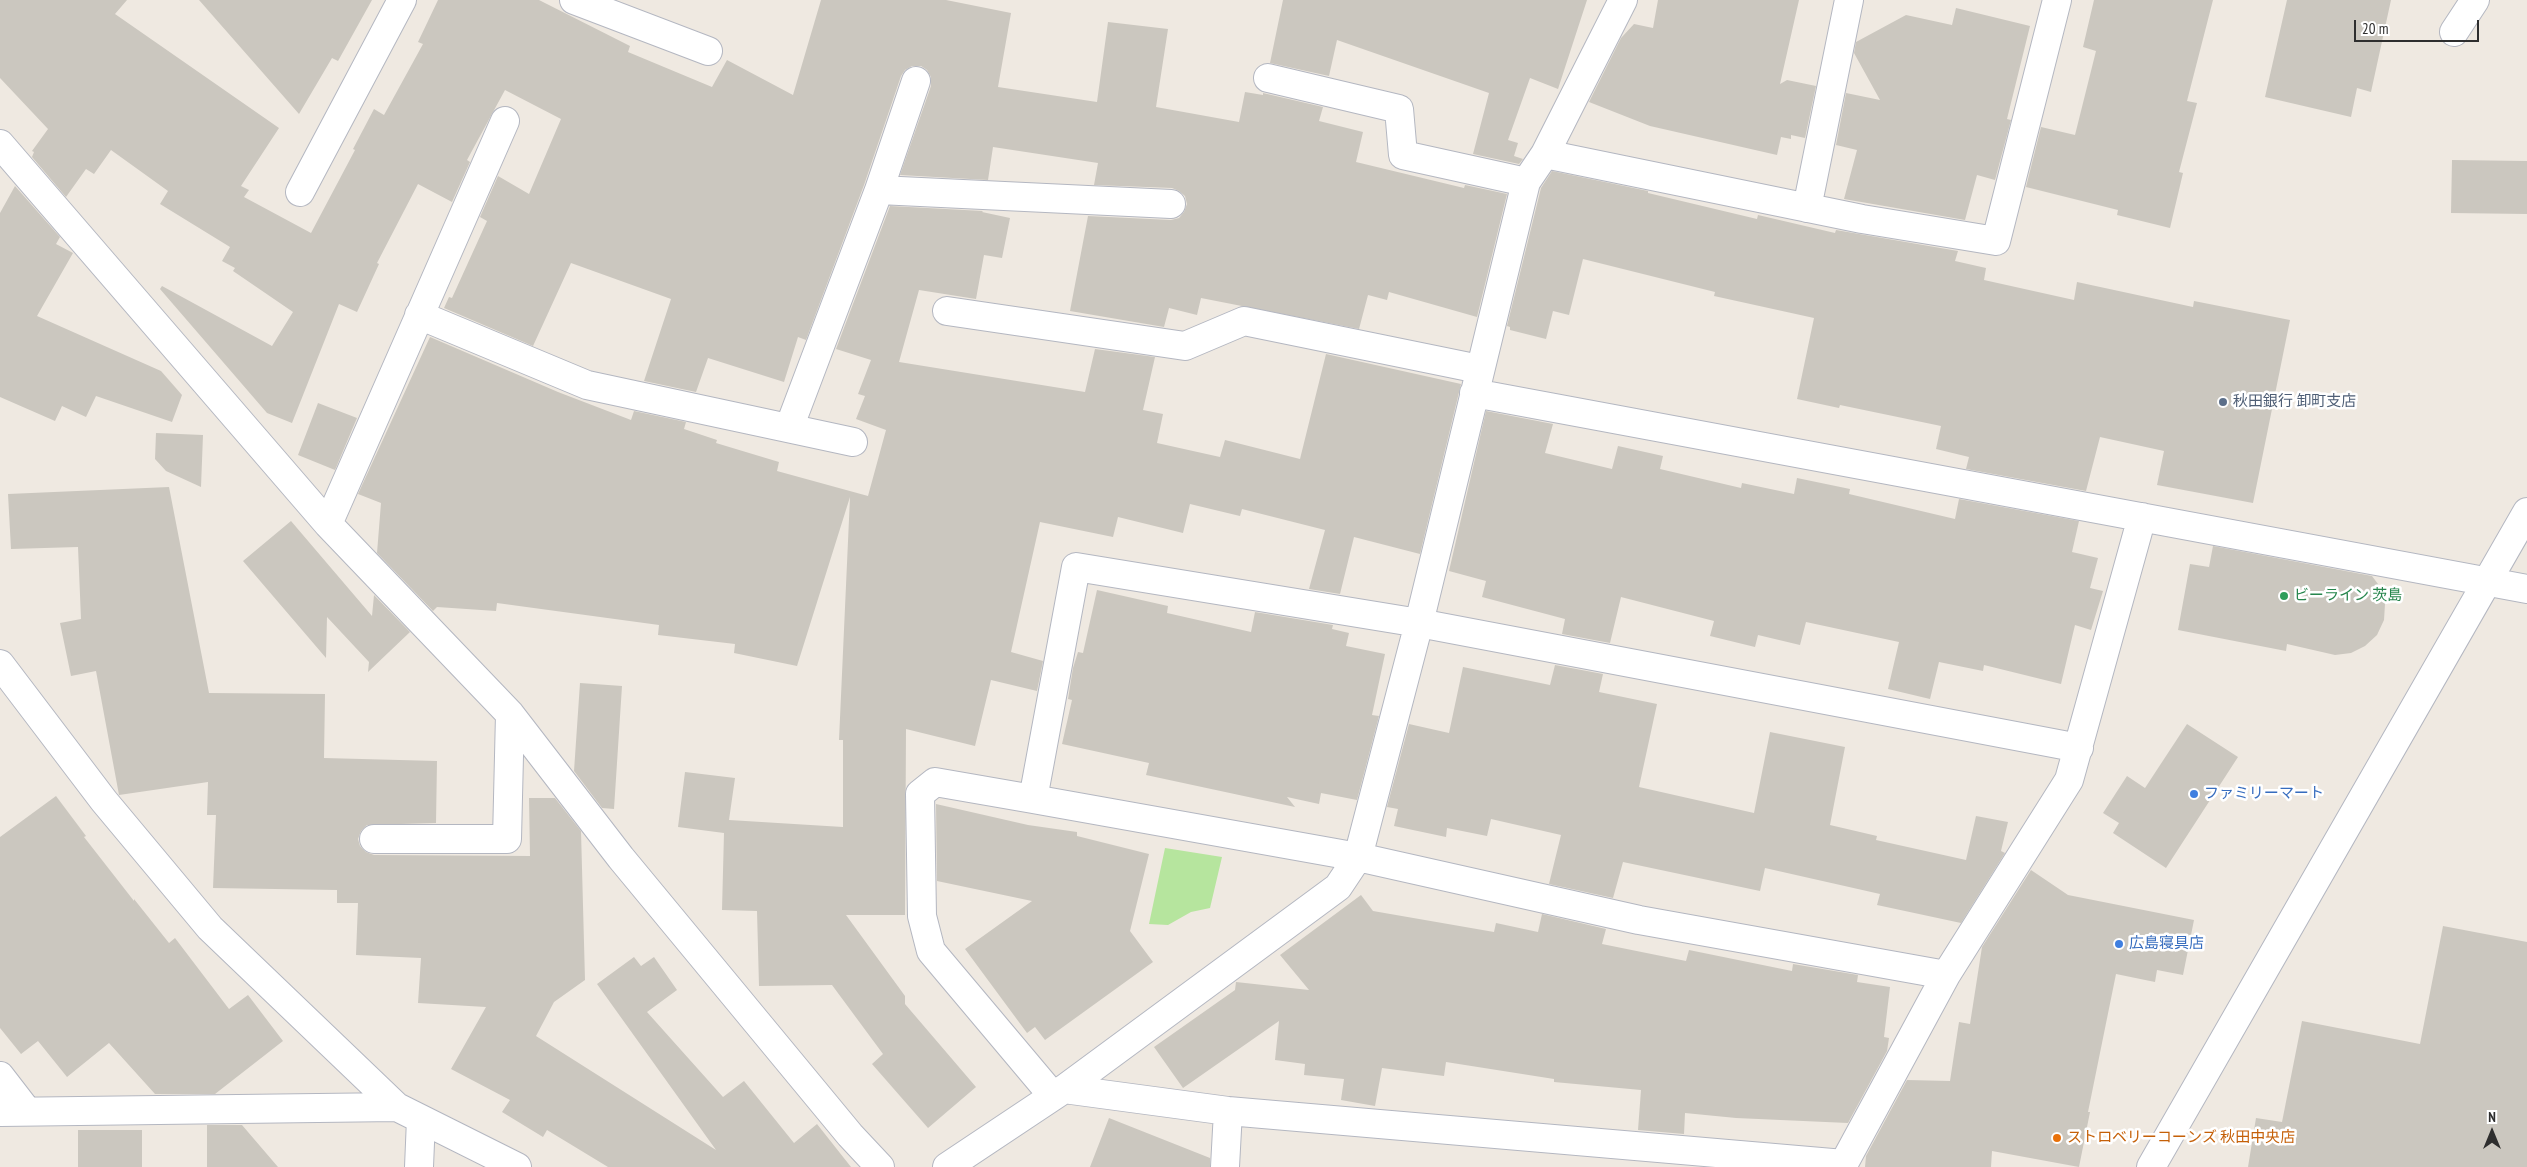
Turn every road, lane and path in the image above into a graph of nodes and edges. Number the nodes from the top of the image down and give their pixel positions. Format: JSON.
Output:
{"nodes":[{"id":1,"x":402,"y":0,"type":"edge"},
{"id":2,"x":574,"y":0,"type":"edge"},
{"id":3,"x":1623,"y":0,"type":"edge"},
{"id":4,"x":1849,"y":0,"type":"edge"},
{"id":5,"x":2057,"y":0,"type":"edge"},
{"id":6,"x":2476,"y":0,"type":"edge"},
{"id":7,"x":2454,"y":32,"type":"dead end"},
{"id":8,"x":708,"y":52,"type":"dead end"},
{"id":9,"x":1268,"y":78,"type":"dead end"},
{"id":10,"x":916,"y":81,"type":"dead end"},
{"id":11,"x":504,"y":121,"type":"dead end"},
{"id":12,"x":0,"y":144,"type":"edge"},
{"id":13,"x":1545,"y":154,"type":"junction"},
{"id":14,"x":1526,"y":182,"type":"junction"},
{"id":15,"x":879,"y":190,"type":"junction"},
{"id":16,"x":300,"y":192,"type":"dead end"},
{"id":17,"x":1171,"y":204,"type":"dead end"},
{"id":18,"x":1807,"y":208,"type":"junction"},
{"id":19,"x":947,"y":311,"type":"dead end"},
{"id":20,"x":419,"y":315,"type":"junction"},
{"id":21,"x":1477,"y":381,"type":"junction"},
{"id":22,"x":789,"y":428,"type":"junction"},
{"id":23,"x":853,"y":442,"type":"dead end"},
{"id":24,"x":2527,"y":512,"type":"edge"},
{"id":25,"x":2142,"y":517,"type":"junction"},
{"id":26,"x":328,"y":524,"type":"junction"},
{"id":27,"x":2486,"y":581,"type":"junction"},
{"id":28,"x":2527,"y":589,"type":"edge"},
{"id":29,"x":1419,"y":623,"type":"junction"},
{"id":30,"x":0,"y":664,"type":"edge"},
{"id":31,"x":510,"y":714,"type":"junction"},
{"id":32,"x":2079,"y":748,"type":"junction"},
{"id":33,"x":1033,"y":799,"type":"junction"},
{"id":34,"x":374,"y":839,"type":"dead end"},
{"id":35,"x":1358,"y":857,"type":"junction"},
{"id":36,"x":1946,"y":976,"type":"junction"},
{"id":37,"x":0,"y":1076,"type":"edge"},
{"id":38,"x":1058,"y":1092,"type":"junction"},
{"id":39,"x":397,"y":1107,"type":"junction"},
{"id":40,"x":27,"y":1111,"type":"junction"},
{"id":41,"x":1228,"y":1111,"type":"junction"},
{"id":42,"x":0,"y":1112,"type":"edge"},
{"id":43,"x":421,"y":1119,"type":"junction"},
{"id":44,"x":1843,"y":1166,"type":"edge"},
{"id":45,"x":419,"y":1167,"type":"edge"},
{"id":46,"x":517,"y":1167,"type":"edge"},
{"id":47,"x":880,"y":1167,"type":"edge"},
{"id":48,"x":947,"y":1167,"type":"edge"},
{"id":49,"x":1226,"y":1167,"type":"edge"},
{"id":50,"x":2151,"y":1167,"type":"edge"}],
"edges":[{"from":1,"to":16,"type":"street"},
{"from":2,"to":8,"type":"street"},
{"from":3,"to":13,"type":"street"},
{"from":4,"to":18,"type":"street"},
{"from":5,"to":18,"type":"street"},
{"from":6,"to":7,"type":"street"},
{"from":9,"to":14,"type":"street"},
{"from":10,"to":15,"type":"street"},
{"from":11,"to":20,"type":"street"},
{"from":12,"to":26,"type":"street"},
{"from":13,"to":14,"type":"street"},
{"from":13,"to":18,"type":"street"},
{"from":14,"to":21,"type":"street"},
{"from":15,"to":17,"type":"street"},
{"from":15,"to":22,"type":"street"},
{"from":19,"to":21,"type":"street"},
{"from":20,"to":22,"type":"street"},
{"from":20,"to":26,"type":"street"},
{"from":21,"to":25,"type":"street"},
{"from":21,"to":29,"type":"street"},
{"from":22,"to":23,"type":"street"},
{"from":24,"to":27,"type":"street"},
{"from":25,"to":27,"type":"street"},
{"from":25,"to":32,"type":"street"},
{"from":26,"to":31,"type":"street"},
{"from":27,"to":28,"type":"street"},
{"from":27,"to":50,"type":"street"},
{"from":29,"to":32,"type":"street"},
{"from":29,"to":33,"type":"street"},
{"from":29,"to":35,"type":"street"},
{"from":30,"to":39,"type":"street"},
{"from":31,"to":34,"type":"street"},
{"from":31,"to":47,"type":"street"},
{"from":32,"to":36,"type":"street"},
{"from":33,"to":35,"type":"street"},
{"from":33,"to":38,"type":"street"},
{"from":35,"to":36,"type":"street"},
{"from":35,"to":38,"type":"street"},
{"from":36,"to":44,"type":"street"},
{"from":37,"to":40,"type":"street"},
{"from":38,"to":41,"type":"street"},
{"from":38,"to":48,"type":"street"},
{"from":39,"to":40,"type":"street"},
{"from":39,"to":43,"type":"street"},
{"from":40,"to":42,"type":"street"},
{"from":41,"to":44,"type":"street"},
{"from":41,"to":49,"type":"street"},
{"from":43,"to":45,"type":"street"},
{"from":43,"to":46,"type":"street"}]}
